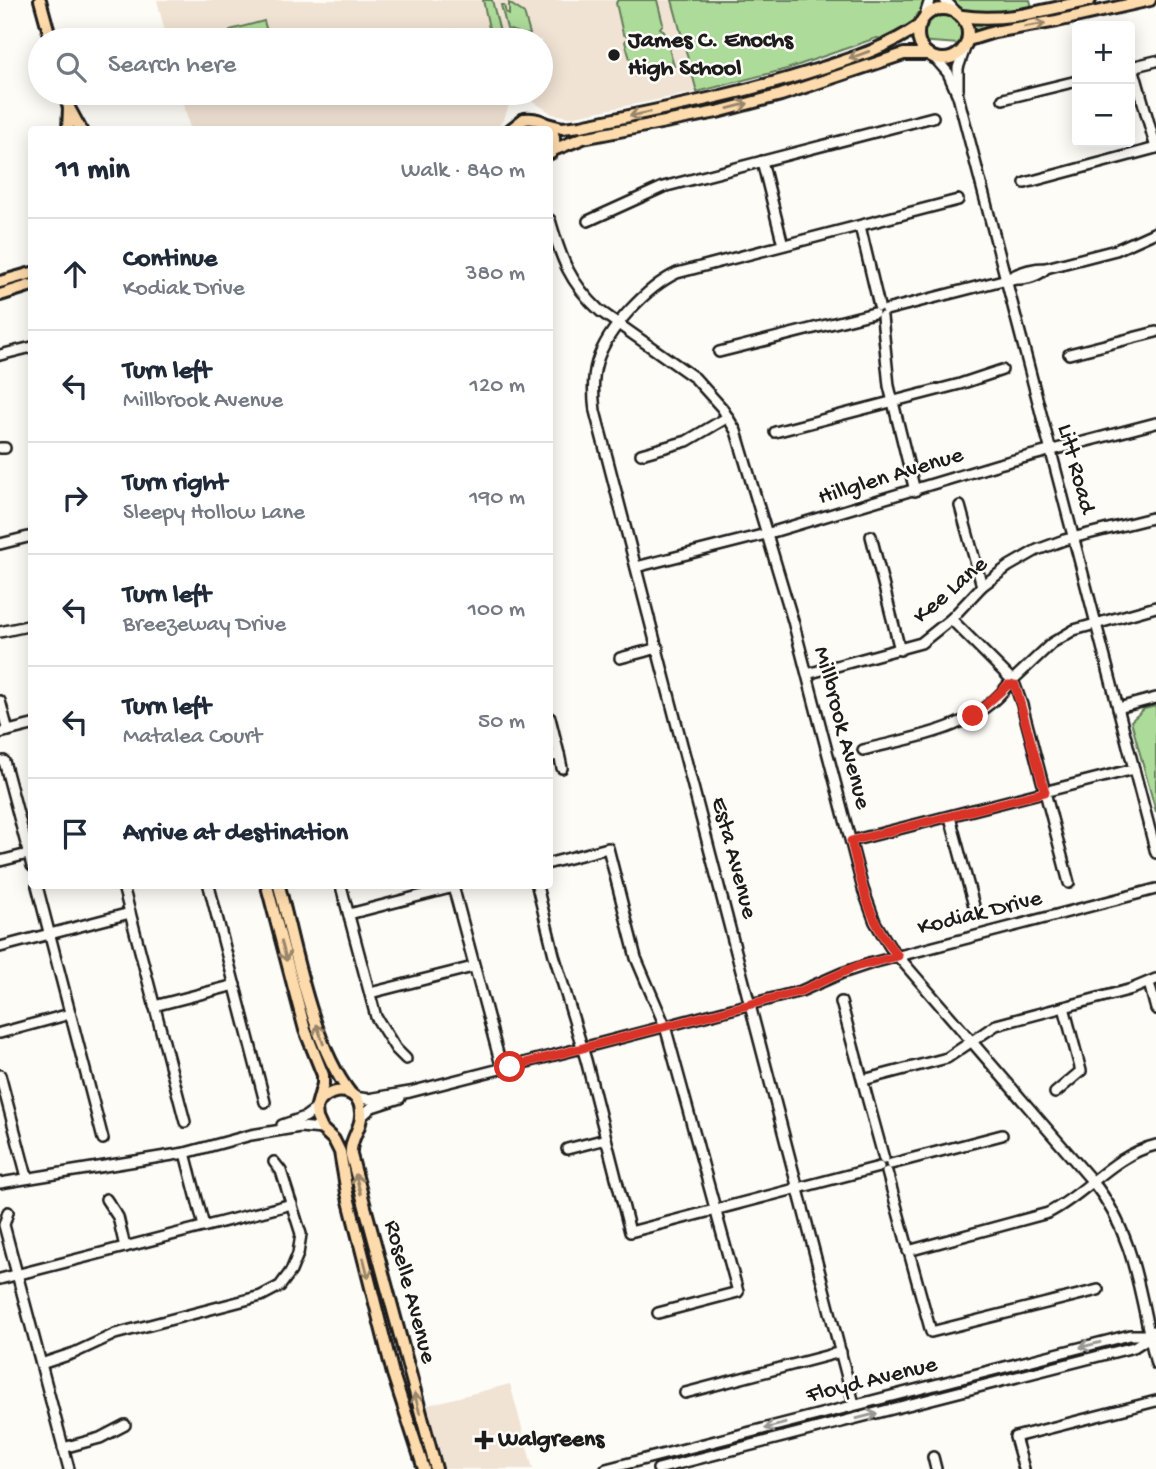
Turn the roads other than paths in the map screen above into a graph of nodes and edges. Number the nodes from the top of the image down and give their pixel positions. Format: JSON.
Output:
{"nodes":[{"id":1,"x":40,"y":0,"type":"edge"},
{"id":2,"x":930,"y":0,"type":"edge"},
{"id":3,"x":945,"y":0,"type":"edge"},
{"id":4,"x":1090,"y":0,"type":"edge"},
{"id":5,"x":1150,"y":0,"type":"edge"},
{"id":6,"x":958,"y":14,"type":"junction"},
{"id":7,"x":922,"y":21,"type":"junction"},
{"id":8,"x":48,"y":28,"type":"edge"},
{"id":9,"x":966,"y":44,"type":"junction"},
{"id":10,"x":931,"y":56,"type":"junction"},
{"id":11,"x":1156,"y":61,"type":"edge"},
{"id":12,"x":1135,"y":66,"type":"edge"},
{"id":13,"x":1135,"y":77,"type":"edge"},
{"id":14,"x":1072,"y":82,"type":"edge"},
{"id":15,"x":958,"y":96,"type":"junction"},
{"id":16,"x":1003,"y":99,"type":"dead end"},
{"id":17,"x":68,"y":105,"type":"edge"},
{"id":18,"x":69,"y":108,"type":"junction"},
{"id":19,"x":933,"y":117,"type":"dead end"},
{"id":20,"x":547,"y":124,"type":"joint"},
{"id":21,"x":68,"y":126,"type":"edge"},
{"id":22,"x":79,"y":126,"type":"edge"},
{"id":23,"x":515,"y":126,"type":"edge"},
{"id":24,"x":1156,"y":148,"type":"edge"},
{"id":25,"x":553,"y":152,"type":"edge"},
{"id":26,"x":762,"y":161,"type":"junction"},
{"id":27,"x":1025,"y":183,"type":"dead end"},
{"id":28,"x":958,"y":200,"type":"dead end"},
{"id":29,"x":588,"y":221,"type":"dead end"},
{"id":30,"x":860,"y":226,"type":"junction"},
{"id":31,"x":553,"y":231,"type":"edge"},
{"id":32,"x":1156,"y":232,"type":"edge"},
{"id":33,"x":783,"y":245,"type":"junction"},
{"id":34,"x":28,"y":274,"type":"edge"},
{"id":35,"x":1006,"y":279,"type":"junction"},
{"id":36,"x":0,"y":282,"type":"edge"},
{"id":37,"x":28,"y":286,"type":"edge"},
{"id":38,"x":0,"y":295,"type":"edge"},
{"id":39,"x":880,"y":311,"type":"junction"},
{"id":40,"x":620,"y":325,"type":"junction"},
{"id":41,"x":1156,"y":332,"type":"edge"},
{"id":42,"x":28,"y":348,"type":"edge"},
{"id":43,"x":719,"y":352,"type":"dead end"},
{"id":44,"x":1069,"y":354,"type":"dead end"},
{"id":45,"x":0,"y":355,"type":"edge"},
{"id":46,"x":1002,"y":370,"type":"dead end"},
{"id":47,"x":893,"y":402,"type":"junction"},
{"id":48,"x":728,"y":417,"type":"junction"},
{"id":49,"x":1156,"y":423,"type":"edge"},
{"id":50,"x":775,"y":432,"type":"dead end"},
{"id":51,"x":1050,"y":450,"type":"junction"},
{"id":52,"x":641,"y":454,"type":"dead end"},
{"id":53,"x":915,"y":491,"type":"junction"},
{"id":54,"x":960,"y":506,"type":"dead end"},
{"id":55,"x":1156,"y":517,"type":"edge"},
{"id":56,"x":766,"y":534,"type":"junction"},
{"id":57,"x":871,"y":536,"type":"dead end"},
{"id":58,"x":28,"y":537,"type":"edge"},
{"id":59,"x":1074,"y":537,"type":"junction"},
{"id":60,"x":0,"y":544,"type":"edge"},
{"id":61,"x":636,"y":567,"type":"junction"},
{"id":62,"x":982,"y":586,"type":"junction"},
{"id":63,"x":1156,"y":607,"type":"edge"},
{"id":64,"x":951,"y":619,"type":"junction"},
{"id":65,"x":1096,"y":622,"type":"junction"},
{"id":66,"x":28,"y":626,"type":"edge"},
{"id":67,"x":0,"y":632,"type":"edge"},
{"id":68,"x":658,"y":648,"type":"junction"},
{"id":69,"x":900,"y":650,"type":"junction"},
{"id":70,"x":620,"y":658,"type":"dead end"},
{"id":71,"x":807,"y":674,"type":"junction"},
{"id":72,"x":1012,"y":681,"type":"junction"},
{"id":73,"x":1156,"y":698,"type":"edge"},
{"id":74,"x":0,"y":701,"type":"edge"},
{"id":75,"x":1118,"y":708,"type":"junction"},
{"id":76,"x":28,"y":726,"type":"edge"},
{"id":77,"x":4,"y":732,"type":"edge"},
{"id":78,"x":863,"y":750,"type":"dead end"},
{"id":79,"x":554,"y":756,"type":"edge"},
{"id":80,"x":4,"y":761,"type":"dead end"},
{"id":81,"x":562,"y":768,"type":"dead end"},
{"id":82,"x":1134,"y":769,"type":"junction"},
{"id":83,"x":1045,"y":792,"type":"junction"},
{"id":84,"x":950,"y":817,"type":"junction"},
{"id":85,"x":851,"y":841,"type":"junction"},
{"id":86,"x":1156,"y":853,"type":"edge"},
{"id":87,"x":28,"y":854,"type":"joint"},
{"id":88,"x":0,"y":862,"type":"edge"},
{"id":89,"x":553,"y":862,"type":"edge"},
{"id":90,"x":1069,"y":883,"type":"dead end"},
{"id":91,"x":38,"y":889,"type":"edge"},
{"id":92,"x":124,"y":889,"type":"edge"},
{"id":93,"x":210,"y":889,"type":"edge"},
{"id":94,"x":268,"y":889,"type":"edge"},
{"id":95,"x":280,"y":889,"type":"edge"},
{"id":96,"x":342,"y":889,"type":"edge"},
{"id":97,"x":442,"y":889,"type":"edge"},
{"id":98,"x":454,"y":889,"type":"edge"},
{"id":99,"x":538,"y":889,"type":"edge"},
{"id":100,"x":1156,"y":889,"type":"edge"},
{"id":101,"x":974,"y":906,"type":"dead end"},
{"id":102,"x":130,"y":913,"type":"junction"},
{"id":103,"x":349,"y":914,"type":"junction"},
{"id":104,"x":49,"y":934,"type":"junction"},
{"id":105,"x":0,"y":947,"type":"edge"},
{"id":106,"x":898,"y":956,"type":"junction"},
{"id":107,"x":473,"y":967,"type":"junction"},
{"id":108,"x":1153,"y":981,"type":"edge"},
{"id":109,"x":235,"y":985,"type":"junction"},
{"id":110,"x":370,"y":993,"type":"junction"},
{"id":111,"x":841,"y":1002,"type":"dead end"},
{"id":112,"x":751,"y":1004,"type":"junction"},
{"id":113,"x":154,"y":1006,"type":"junction"},
{"id":114,"x":1065,"y":1007,"type":"junction"},
{"id":115,"x":1156,"y":1009,"type":"edge"},
{"id":116,"x":70,"y":1014,"type":"junction"},
{"id":117,"x":665,"y":1026,"type":"junction"},
{"id":118,"x":0,"y":1032,"type":"edge"},
{"id":119,"x":971,"y":1043,"type":"junction"},
{"id":120,"x":582,"y":1048,"type":"junction"},
{"id":121,"x":406,"y":1059,"type":"dead end"},
{"id":122,"x":502,"y":1069,"type":"junction"},
{"id":123,"x":0,"y":1075,"type":"edge"},
{"id":124,"x":863,"y":1080,"type":"junction"},
{"id":125,"x":411,"y":1092,"type":"junction"},
{"id":126,"x":1055,"y":1093,"type":"dead end"},
{"id":127,"x":353,"y":1095,"type":"junction"},
{"id":128,"x":265,"y":1102,"type":"dead end"},
{"id":129,"x":318,"y":1105,"type":"junction"},
{"id":130,"x":359,"y":1121,"type":"junction"},
{"id":131,"x":184,"y":1122,"type":"dead end"},
{"id":132,"x":325,"y":1131,"type":"junction"},
{"id":133,"x":251,"y":1135,"type":"junction"},
{"id":134,"x":1002,"y":1135,"type":"dead end"},
{"id":135,"x":103,"y":1139,"type":"dead end"},
{"id":136,"x":606,"y":1139,"type":"junction"},
{"id":137,"x":1156,"y":1145,"type":"edge"},
{"id":138,"x":567,"y":1150,"type":"dead end"},
{"id":139,"x":185,"y":1153,"type":"junction"},
{"id":140,"x":274,"y":1162,"type":"dead end"},
{"id":141,"x":885,"y":1165,"type":"junction"},
{"id":142,"x":27,"y":1177,"type":"junction"},
{"id":143,"x":1093,"y":1182,"type":"junction"},
{"id":144,"x":0,"y":1183,"type":"edge"},
{"id":145,"x":798,"y":1188,"type":"junction"},
{"id":146,"x":106,"y":1199,"type":"dead end"},
{"id":147,"x":292,"y":1204,"type":"junction"},
{"id":148,"x":714,"y":1210,"type":"junction"},
{"id":149,"x":8,"y":1212,"type":"dead end"},
{"id":150,"x":204,"y":1226,"type":"junction"},
{"id":151,"x":125,"y":1247,"type":"junction"},
{"id":152,"x":908,"y":1251,"type":"junction"},
{"id":153,"x":17,"y":1275,"type":"junction"},
{"id":154,"x":0,"y":1279,"type":"edge"},
{"id":155,"x":1098,"y":1290,"type":"dead end"},
{"id":156,"x":658,"y":1312,"type":"dead end"},
{"id":157,"x":1154,"y":1334,"type":"edge"},
{"id":158,"x":841,"y":1352,"type":"junction"},
{"id":159,"x":41,"y":1364,"type":"junction"},
{"id":160,"x":1156,"y":1364,"type":"edge"},
{"id":161,"x":685,"y":1393,"type":"dead end"},
{"id":162,"x":1156,"y":1401,"type":"edge"},
{"id":163,"x":855,"y":1404,"type":"junction"},
{"id":164,"x":125,"y":1425,"type":"dead end"},
{"id":165,"x":701,"y":1445,"type":"junction"},
{"id":166,"x":63,"y":1448,"type":"junction"},
{"id":167,"x":933,"y":1457,"type":"dead end"},
{"id":168,"x":69,"y":1469,"type":"edge"},
{"id":169,"x":424,"y":1469,"type":"edge"},
{"id":170,"x":436,"y":1469,"type":"edge"},
{"id":171,"x":606,"y":1469,"type":"edge"},
{"id":172,"x":638,"y":1469,"type":"edge"},
{"id":173,"x":658,"y":1469,"type":"edge"},
{"id":174,"x":936,"y":1469,"type":"edge"},
{"id":175,"x":1024,"y":1469,"type":"edge"}],
"edges":[{"from":1,"to":8,"type":"main road"},
{"from":2,"to":7,"type":"street"},
{"from":3,"to":6,"type":"street"},
{"from":4,"to":6,"type":"main road"},
{"from":9,"to":5,"type":"main road","one_way":true},
{"from":6,"to":7,"type":"main road"},
{"from":6,"to":9,"type":"main road"},
{"from":7,"to":10,"type":"main road"},
{"from":7,"to":20,"type":"main road","one_way":true},
{"from":9,"to":10,"type":"main road"},
{"from":9,"to":15,"type":"street","name":"Litt Road"},
{"from":10,"to":15,"type":"street","name":"Litt Road"},
{"from":25,"to":10,"type":"main road","one_way":true},
{"from":11,"to":12,"type":"street"},
{"from":13,"to":24,"type":"street"},
{"from":14,"to":16,"type":"street"},
{"from":15,"to":35,"type":"street","name":"Litt Road"},
{"from":17,"to":18,"type":"main road"},
{"from":18,"to":21,"type":"main road"},
{"from":18,"to":22,"type":"main road"},
{"from":19,"to":26,"type":"street"},
{"from":20,"to":23,"type":"main road"},
{"from":24,"to":27,"type":"street"},
{"from":26,"to":29,"type":"street"},
{"from":26,"to":33,"type":"street"},
{"from":28,"to":30,"type":"street","name":"Esta Avenue"},
{"from":30,"to":33,"type":"street","name":"Esta Avenue"},
{"from":30,"to":39,"type":"street"},
{"from":31,"to":40,"type":"street","name":"Millbrook Avenue"},
{"from":32,"to":35,"type":"street"},
{"from":33,"to":40,"type":"street","name":"Esta Avenue"},
{"from":34,"to":36,"type":"main road"},
{"from":35,"to":39,"type":"street"},
{"from":35,"to":51,"type":"street","name":"Litt Road"},
{"from":37,"to":38,"type":"main road"},
{"from":39,"to":43,"type":"street"},
{"from":39,"to":47,"type":"street"},
{"from":40,"to":48,"type":"street","name":"Millbrook Avenue"},
{"from":40,"to":61,"type":"street","name":"Esta Avenue"},
{"from":41,"to":44,"type":"street"},
{"from":42,"to":45,"type":"street"},
{"from":46,"to":47,"type":"street"},
{"from":47,"to":50,"type":"street"},
{"from":47,"to":53,"type":"street"},
{"from":48,"to":52,"type":"street"},
{"from":48,"to":56,"type":"street","name":"Millbrook Avenue"},
{"from":49,"to":51,"type":"street","name":"Hillglen Avenue"},
{"from":51,"to":53,"type":"street","name":"Hillglen Avenue"},
{"from":51,"to":59,"type":"street","name":"Litt Road"},
{"from":53,"to":56,"type":"street","name":"Hillglen Avenue"},
{"from":54,"to":62,"type":"street"},
{"from":55,"to":59,"type":"street","name":"Kee Lane"},
{"from":56,"to":61,"type":"street","name":"Hillglen Avenue"},
{"from":56,"to":71,"type":"street","name":"Millbrook Avenue"},
{"from":57,"to":69,"type":"street"},
{"from":58,"to":60,"type":"street"},
{"from":59,"to":62,"type":"street","name":"Kee Lane"},
{"from":59,"to":65,"type":"street","name":"Litt Road"},
{"from":61,"to":68,"type":"street","name":"Esta Avenue"},
{"from":62,"to":64,"type":"street","name":"Kee Lane"},
{"from":63,"to":65,"type":"street"},
{"from":64,"to":69,"type":"street","name":"Kee Lane"},
{"from":64,"to":72,"type":"street"},
{"from":65,"to":72,"type":"street"},
{"from":65,"to":75,"type":"street","name":"Litt Road"},
{"from":66,"to":67,"type":"street"},
{"from":68,"to":70,"type":"street"},
{"from":68,"to":112,"type":"street","name":"Esta Avenue"},
{"from":69,"to":71,"type":"street","name":"Kee Lane"},
{"from":71,"to":85,"type":"street","name":"Millbrook Avenue"},
{"from":72,"to":78,"type":"street"},
{"from":72,"to":83,"type":"street"},
{"from":73,"to":75,"type":"street"},
{"from":74,"to":77,"type":"street"},
{"from":75,"to":82,"type":"street","name":"Litt Road"},
{"from":76,"to":77,"type":"street"},
{"from":79,"to":81,"type":"street"},
{"from":80,"to":87,"type":"street"},
{"from":82,"to":83,"type":"street"},
{"from":82,"to":86,"type":"street","name":"Litt Road"},
{"from":83,"to":84,"type":"street"},
{"from":83,"to":90,"type":"street"},
{"from":84,"to":85,"type":"street"},
{"from":84,"to":101,"type":"street"},
{"from":85,"to":106,"type":"street","name":"Millbrook Avenue"},
{"from":87,"to":88,"type":"street"},
{"from":89,"to":117,"type":"street"},
{"from":91,"to":104,"type":"street"},
{"from":92,"to":102,"type":"street"},
{"from":93,"to":109,"type":"street"},
{"from":94,"to":129,"type":"main road","one_way":true},
{"from":127,"to":95,"type":"main road","one_way":true},
{"from":96,"to":103,"type":"street"},
{"from":97,"to":103,"type":"street"},
{"from":98,"to":107,"type":"street"},
{"from":99,"to":120,"type":"street"},
{"from":100,"to":106,"type":"street","name":"Kodiak Drive"},
{"from":102,"to":104,"type":"street"},
{"from":102,"to":113,"type":"street"},
{"from":103,"to":110,"type":"street"},
{"from":104,"to":105,"type":"street"},
{"from":104,"to":116,"type":"street"},
{"from":106,"to":112,"type":"street","name":"Kodiak Drive"},
{"from":106,"to":119,"type":"street","name":"Millbrook Avenue"},
{"from":107,"to":110,"type":"street"},
{"from":107,"to":122,"type":"street"},
{"from":108,"to":114,"type":"street"},
{"from":108,"to":115,"type":"street"},
{"from":109,"to":113,"type":"street"},
{"from":109,"to":128,"type":"street"},
{"from":110,"to":121,"type":"street"},
{"from":111,"to":124,"type":"street"},
{"from":112,"to":117,"type":"street","name":"Kodiak Drive"},
{"from":112,"to":145,"type":"street","name":"Esta Avenue"},
{"from":113,"to":131,"type":"street"},
{"from":114,"to":119,"type":"street"},
{"from":114,"to":126,"type":"street"},
{"from":116,"to":118,"type":"street"},
{"from":116,"to":135,"type":"street"},
{"from":117,"to":120,"type":"street","name":"Kodiak Drive"},
{"from":117,"to":148,"type":"street"},
{"from":119,"to":124,"type":"street"},
{"from":119,"to":143,"type":"street","name":"Millbrook Avenue"},
{"from":120,"to":122,"type":"street","name":"Kodiak Drive"},
{"from":120,"to":136,"type":"street"},
{"from":122,"to":125,"type":"street","name":"Kodiak Drive"},
{"from":123,"to":142,"type":"street"},
{"from":124,"to":141,"type":"street"},
{"from":125,"to":127,"type":"street","name":"Kodiak Drive"},
{"from":125,"to":130,"type":"street","name":"Kodiak Drive"},
{"from":127,"to":129,"type":"main road"},
{"from":127,"to":130,"type":"main road"},
{"from":129,"to":132,"type":"main road"},
{"from":129,"to":133,"type":"street"},
{"from":130,"to":132,"type":"main road"},
{"from":170,"to":130,"type":"main road","name":"Roselle Avenue","one_way":true},
{"from":132,"to":133,"type":"street"},
{"from":132,"to":169,"type":"main road","name":"Roselle Avenue","one_way":true},
{"from":133,"to":139,"type":"street"},
{"from":134,"to":141,"type":"street"},
{"from":136,"to":138,"type":"street"},
{"from":136,"to":148,"type":"street"},
{"from":137,"to":143,"type":"street"},
{"from":139,"to":142,"type":"street"},
{"from":139,"to":150,"type":"street"},
{"from":140,"to":147,"type":"street"},
{"from":141,"to":145,"type":"street"},
{"from":141,"to":152,"type":"street"},
{"from":142,"to":144,"type":"street"},
{"from":143,"to":152,"type":"street"},
{"from":143,"to":157,"type":"street","name":"Millbrook Avenue"},
{"from":145,"to":148,"type":"street"},
{"from":145,"to":158,"type":"street","name":"Esta Avenue"},
{"from":146,"to":151,"type":"street"},
{"from":147,"to":150,"type":"street"},
{"from":147,"to":159,"type":"street"},
{"from":148,"to":156,"type":"street"},
{"from":149,"to":153,"type":"street"},
{"from":150,"to":151,"type":"street"},
{"from":151,"to":153,"type":"street"},
{"from":152,"to":155,"type":"street"},
{"from":153,"to":154,"type":"street"},
{"from":153,"to":159,"type":"street"},
{"from":157,"to":160,"type":"street","name":"Millbrook Avenue"},
{"from":157,"to":163,"type":"street","name":"Floyd Avenue","one_way":true},
{"from":173,"to":157,"type":"street","name":"Floyd Avenue","one_way":true},
{"from":158,"to":161,"type":"street"},
{"from":158,"to":163,"type":"street","name":"Esta Avenue"},
{"from":159,"to":166,"type":"street"},
{"from":162,"to":175,"type":"street"},
{"from":163,"to":165,"type":"street","name":"Floyd Avenue","one_way":true},
{"from":164,"to":166,"type":"street"},
{"from":165,"to":171,"type":"street","name":"Floyd Avenue"},
{"from":165,"to":172,"type":"street"},
{"from":166,"to":168,"type":"street"},
{"from":167,"to":174,"type":"street"}]}
